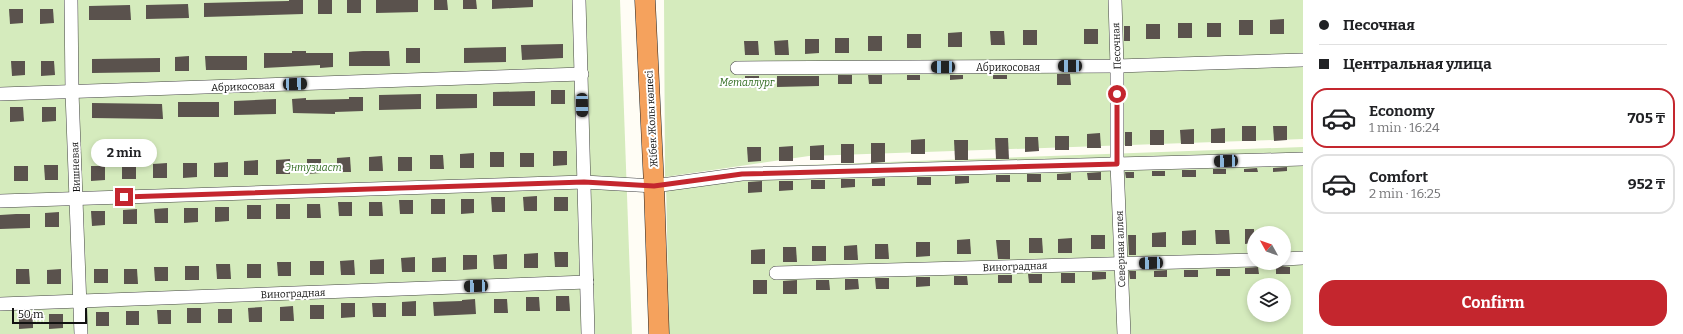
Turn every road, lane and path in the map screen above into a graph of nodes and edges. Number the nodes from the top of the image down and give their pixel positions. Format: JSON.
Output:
{"nodes":[{"id":1,"x":72,"y":0,"type":"edge"},
{"id":2,"x":579,"y":0,"type":"edge"},
{"id":3,"x":645,"y":0,"type":"edge"},
{"id":4,"x":1115,"y":0,"type":"edge"},
{"id":5,"x":1303,"y":60,"type":"edge"},
{"id":6,"x":1117,"y":66,"type":"junction"},
{"id":7,"x":737,"y":68,"type":"dead end"},
{"id":8,"x":582,"y":74,"type":"junction"},
{"id":9,"x":72,"y":92,"type":"junction"},
{"id":10,"x":0,"y":94,"type":"edge"},
{"id":11,"x":1303,"y":158,"type":"edge"},
{"id":12,"x":1117,"y":164,"type":"junction"},
{"id":13,"x":584,"y":182,"type":"junction"},
{"id":14,"x":654,"y":186,"type":"junction"},
{"id":15,"x":76,"y":198,"type":"junction"},
{"id":16,"x":0,"y":201,"type":"edge"},
{"id":17,"x":1303,"y":258,"type":"edge"},
{"id":18,"x":1291,"y":259,"type":"edge"},
{"id":19,"x":1247,"y":260,"type":"edge"},
{"id":20,"x":1121,"y":263,"type":"junction"},
{"id":21,"x":776,"y":273,"type":"dead end"},
{"id":22,"x":587,"y":282,"type":"junction"},
{"id":23,"x":81,"y":301,"type":"junction"},
{"id":24,"x":0,"y":304,"type":"edge"},
{"id":25,"x":81,"y":334,"type":"edge"},
{"id":26,"x":588,"y":334,"type":"edge"},
{"id":27,"x":659,"y":334,"type":"edge"},
{"id":28,"x":1124,"y":334,"type":"edge"}],
"edges":[{"from":1,"to":9,"type":"street","name":"Вишневая"},
{"from":2,"to":8,"type":"street"},
{"from":3,"to":14,"type":"highway","name":"Жібек Жолы көшесі"},
{"from":4,"to":6,"type":"street","name":"Песочная"},
{"from":5,"to":6,"type":"street","name":"Абрикосовая"},
{"from":6,"to":7,"type":"street","name":"Абрикосовая"},
{"from":6,"to":12,"type":"street","name":"Песочная"},
{"from":8,"to":9,"type":"street","name":"Абрикосовая"},
{"from":8,"to":13,"type":"street"},
{"from":9,"to":10,"type":"street","name":"Абрикосовая"},
{"from":9,"to":15,"type":"street","name":"Вишневая"},
{"from":11,"to":12,"type":"street"},
{"from":12,"to":14,"type":"street"},
{"from":12,"to":20,"type":"street","name":"Северная аллея"},
{"from":13,"to":14,"type":"street"},
{"from":13,"to":15,"type":"street"},
{"from":13,"to":22,"type":"street"},
{"from":14,"to":27,"type":"highway","name":"Жібек Жолы көшесі"},
{"from":15,"to":16,"type":"street"},
{"from":15,"to":23,"type":"street","name":"Вишневая"},
{"from":17,"to":18,"type":"street"},
{"from":19,"to":20,"type":"street","name":"Виноградная"},
{"from":20,"to":21,"type":"street","name":"Виноградная"},
{"from":20,"to":28,"type":"street","name":"Северная аллея"},
{"from":22,"to":23,"type":"street","name":"Виноградная"},
{"from":22,"to":26,"type":"street"},
{"from":23,"to":24,"type":"street","name":"Виноградная"},
{"from":23,"to":25,"type":"street","name":"Вишневая"}]}
